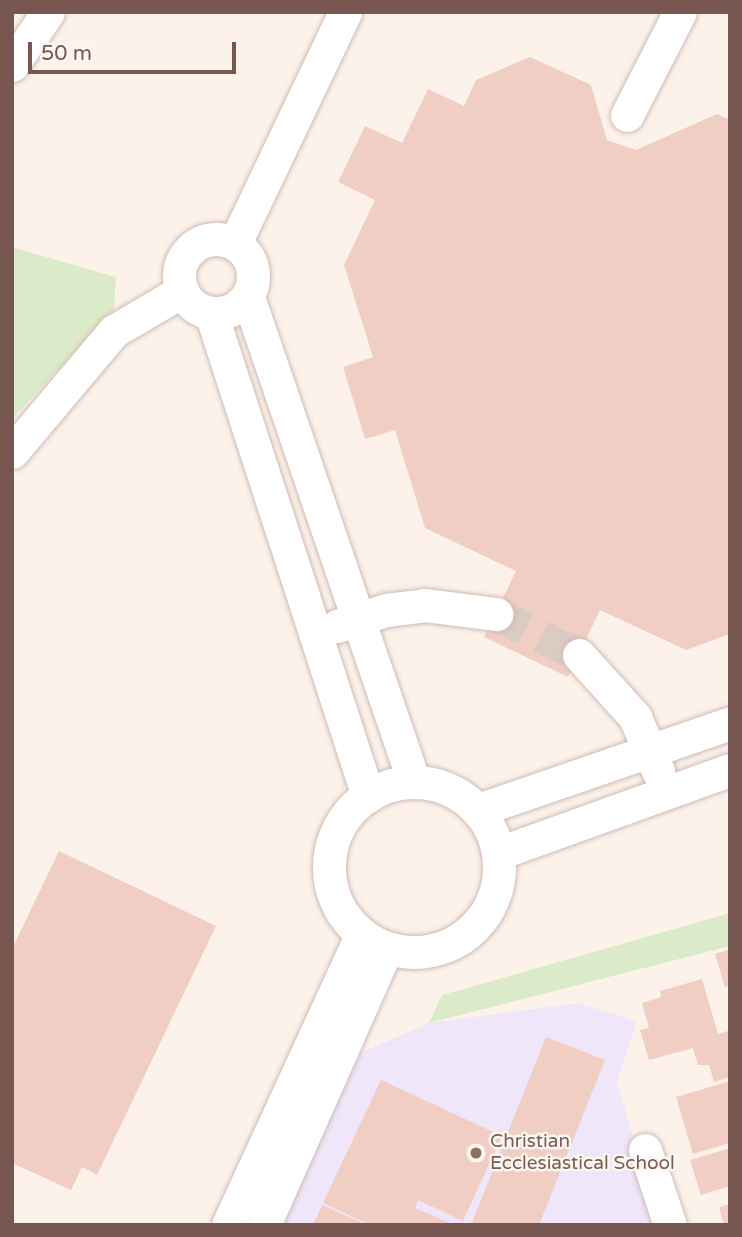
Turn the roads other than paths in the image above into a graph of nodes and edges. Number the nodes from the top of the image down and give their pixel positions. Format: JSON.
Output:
{"nodes":[{"id":1,"x":48,"y":12,"type":"edge"},
{"id":2,"x":345,"y":12,"type":"edge"},
{"id":3,"x":680,"y":12,"type":"edge"},
{"id":4,"x":12,"y":65,"type":"edge"},
{"id":5,"x":626,"y":115,"type":"dead end"},
{"id":6,"x":235,"y":243,"type":"junction"},
{"id":7,"x":181,"y":291,"type":"junction"},
{"id":8,"x":248,"y":297,"type":"junction"},
{"id":9,"x":211,"y":313,"type":"junction"},
{"id":10,"x":12,"y":452,"type":"edge"},
{"id":11,"x":496,"y":614,"type":"tunnel mouth"},
{"id":12,"x":358,"y":618,"type":"junction"},
{"id":13,"x":316,"y":634,"type":"junction"},
{"id":14,"x":579,"y":654,"type":"tunnel mouth"},
{"id":15,"x":730,"y":723,"type":"edge"},
{"id":16,"x":650,"y":750,"type":"junction"},
{"id":17,"x":730,"y":769,"type":"edge"},
{"id":18,"x":414,"y":782,"type":"junction"},
{"id":19,"x":667,"y":792,"type":"junction"},
{"id":20,"x":368,"y":796,"type":"junction"},
{"id":21,"x":478,"y":810,"type":"junction"},
{"id":22,"x":499,"y":853,"type":"junction"},
{"id":23,"x":374,"y":941,"type":"junction"},
{"id":24,"x":645,"y":1150,"type":"dead end"},
{"id":25,"x":228,"y":1225,"type":"edge"},
{"id":26,"x":264,"y":1225,"type":"edge"},
{"id":27,"x":670,"y":1225,"type":"edge"}],
"edges":[{"from":1,"to":4,"type":"street"},
{"from":2,"to":6,"type":"street"},
{"from":3,"to":5,"type":"street"},
{"from":6,"to":7,"type":"street"},
{"from":6,"to":8,"type":"street"},
{"from":7,"to":9,"type":"street"},
{"from":7,"to":10,"type":"street"},
{"from":8,"to":9,"type":"street"},
{"from":8,"to":12,"type":"street"},
{"from":9,"to":13,"type":"street"},
{"from":11,"to":12,"type":"street"},
{"from":12,"to":13,"type":"street"},
{"from":12,"to":18,"type":"street"},
{"from":13,"to":20,"type":"street"},
{"from":14,"to":16,"type":"street"},
{"from":15,"to":16,"type":"street"},
{"from":16,"to":19,"type":"street"},
{"from":16,"to":21,"type":"street"},
{"from":17,"to":19,"type":"street"},
{"from":18,"to":20,"type":"street"},
{"from":18,"to":21,"type":"street"},
{"from":19,"to":22,"type":"street"},
{"from":20,"to":23,"type":"street"},
{"from":21,"to":22,"type":"street"},
{"from":22,"to":23,"type":"street"},
{"from":23,"to":25,"type":"street"},
{"from":23,"to":26,"type":"street"},
{"from":24,"to":27,"type":"street"}]}
